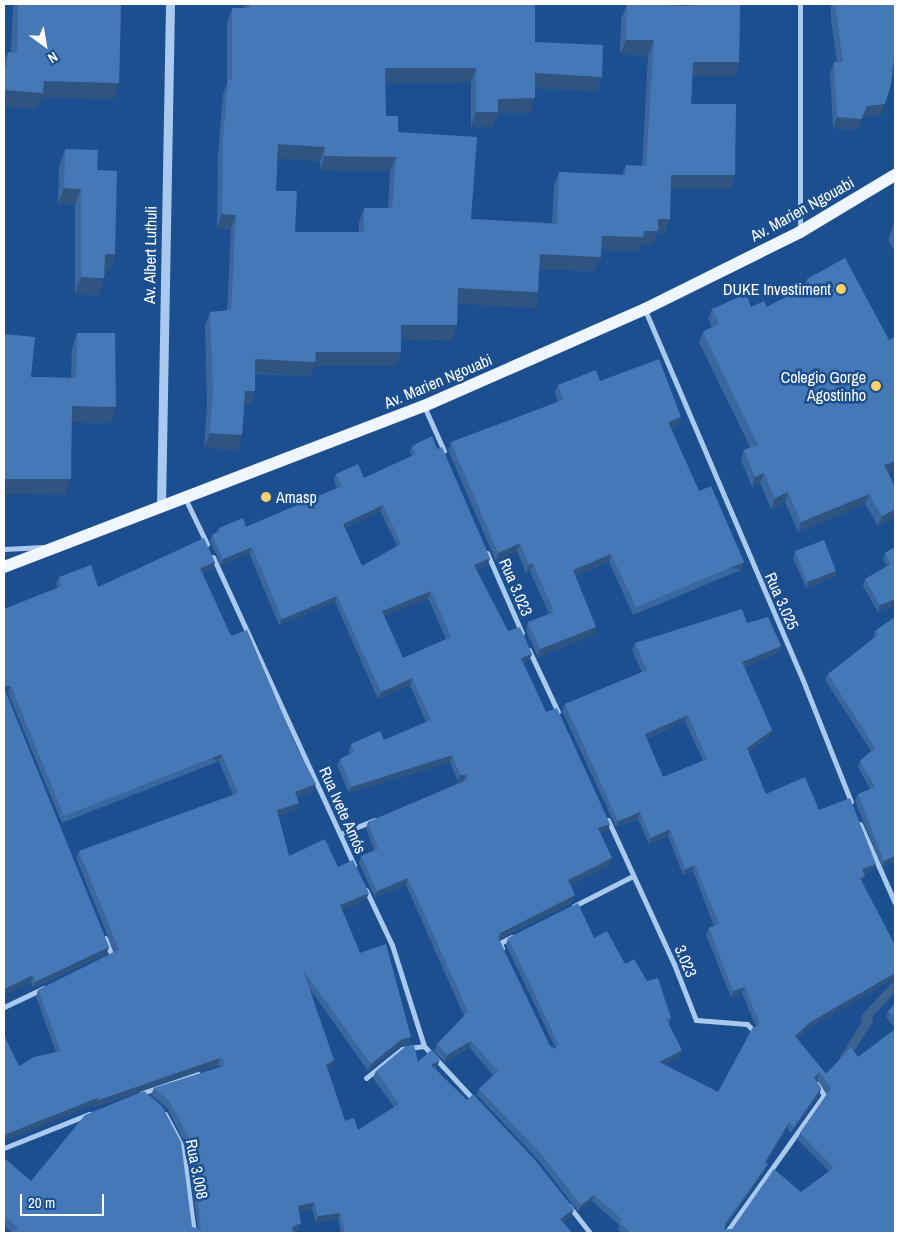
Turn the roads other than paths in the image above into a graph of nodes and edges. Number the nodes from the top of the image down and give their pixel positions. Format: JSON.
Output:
{"nodes":[{"id":1,"x":170,"y":4,"type":"edge"},
{"id":2,"x":800,"y":4,"type":"edge"},
{"id":3,"x":895,"y":175,"type":"edge"},
{"id":4,"x":800,"y":232,"type":"junction"},
{"id":5,"x":645,"y":310,"type":"junction"},
{"id":6,"x":424,"y":406,"type":"junction"},
{"id":7,"x":447,"y":460,"type":"edge"},
{"id":8,"x":185,"y":498,"type":"junction"},
{"id":9,"x":161,"y":506,"type":"junction"},
{"id":10,"x":56,"y":547,"type":"junction"},
{"id":11,"x":4,"y":549,"type":"edge"},
{"id":12,"x":486,"y":550,"type":"edge"},
{"id":13,"x":4,"y":567,"type":"edge"},
{"id":14,"x":562,"y":721,"type":"edge"},
{"id":15,"x":854,"y":809,"type":"edge"},
{"id":16,"x":604,"y":812,"type":"edge"},
{"id":17,"x":383,"y":816,"type":"edge"},
{"id":18,"x":857,"y":818,"type":"edge"},
{"id":19,"x":340,"y":834,"type":"junction"},
{"id":20,"x":356,"y":868,"type":"edge"},
{"id":21,"x":633,"y":876,"type":"junction"},
{"id":22,"x":364,"y":885,"type":"edge"},
{"id":23,"x":895,"y":903,"type":"edge"},
{"id":24,"x":571,"y":907,"type":"edge"},
{"id":25,"x":101,"y":928,"type":"edge"},
{"id":26,"x":518,"y":934,"type":"edge"},
{"id":27,"x":504,"y":952,"type":"edge"},
{"id":28,"x":98,"y":962,"type":"edge"},
{"id":29,"x":47,"y":986,"type":"edge"},
{"id":30,"x":4,"y":1007,"type":"edge"},
{"id":31,"x":753,"y":1030,"type":"edge"},
{"id":32,"x":424,"y":1046,"type":"junction"},
{"id":33,"x":210,"y":1071,"type":"edge"},
{"id":34,"x":366,"y":1078,"type":"dead end"},
{"id":35,"x":816,"y":1083,"type":"edge"},
{"id":36,"x":142,"y":1093,"type":"junction"},
{"id":37,"x":134,"y":1096,"type":"edge"},
{"id":38,"x":149,"y":1098,"type":"edge"},
{"id":39,"x":484,"y":1109,"type":"edge"},
{"id":40,"x":163,"y":1110,"type":"edge"},
{"id":41,"x":94,"y":1112,"type":"edge"},
{"id":42,"x":4,"y":1148,"type":"edge"},
{"id":43,"x":566,"y":1202,"type":"edge"},
{"id":44,"x":194,"y":1233,"type":"edge"},
{"id":45,"x":590,"y":1233,"type":"edge"},
{"id":46,"x":726,"y":1233,"type":"edge"}],
"edges":[{"from":1,"to":9,"type":"street","name":"Av. Albert Luthuli"},
{"from":2,"to":4,"type":"street"},
{"from":3,"to":4,"type":"main road","name":"Av. Marien Ngouabi"},
{"from":4,"to":5,"type":"main road","name":"Av. Marien Ngouabi"},
{"from":5,"to":6,"type":"main road","name":"Av. Marien Ngouabi"},
{"from":5,"to":15,"type":"street","name":"Rua 3.025"},
{"from":6,"to":7,"type":"street"},
{"from":6,"to":8,"type":"main road","name":"Av. Marien Ngouabi"},
{"from":8,"to":9,"type":"main road","name":"Av. Marien Ngouabi"},
{"from":8,"to":19,"type":"street","name":"Rua Ivete Amós"},
{"from":9,"to":10,"type":"main road","name":"Av. Marien Ngouabi"},
{"from":10,"to":11,"type":"street"},
{"from":10,"to":13,"type":"main road","name":"Av. Marien Ngouabi"},
{"from":12,"to":14,"type":"street","name":"Rua 3.023"},
{"from":16,"to":21,"type":"street"},
{"from":17,"to":19,"type":"street"},
{"from":18,"to":23,"type":"street"},
{"from":19,"to":20,"type":"street","name":"Rua Ivete Amós"},
{"from":21,"to":24,"type":"street"},
{"from":21,"to":31,"type":"street","name":"3.023"},
{"from":22,"to":32,"type":"street"},
{"from":25,"to":28,"type":"street"},
{"from":26,"to":27,"type":"street"},
{"from":29,"to":30,"type":"street"},
{"from":32,"to":34,"type":"street"},
{"from":32,"to":39,"type":"street"},
{"from":33,"to":36,"type":"street"},
{"from":35,"to":46,"type":"street"},
{"from":36,"to":37,"type":"street"},
{"from":36,"to":38,"type":"street"},
{"from":40,"to":44,"type":"street","name":"Rua 3.008"},
{"from":41,"to":42,"type":"street"},
{"from":43,"to":45,"type":"street"}]}
